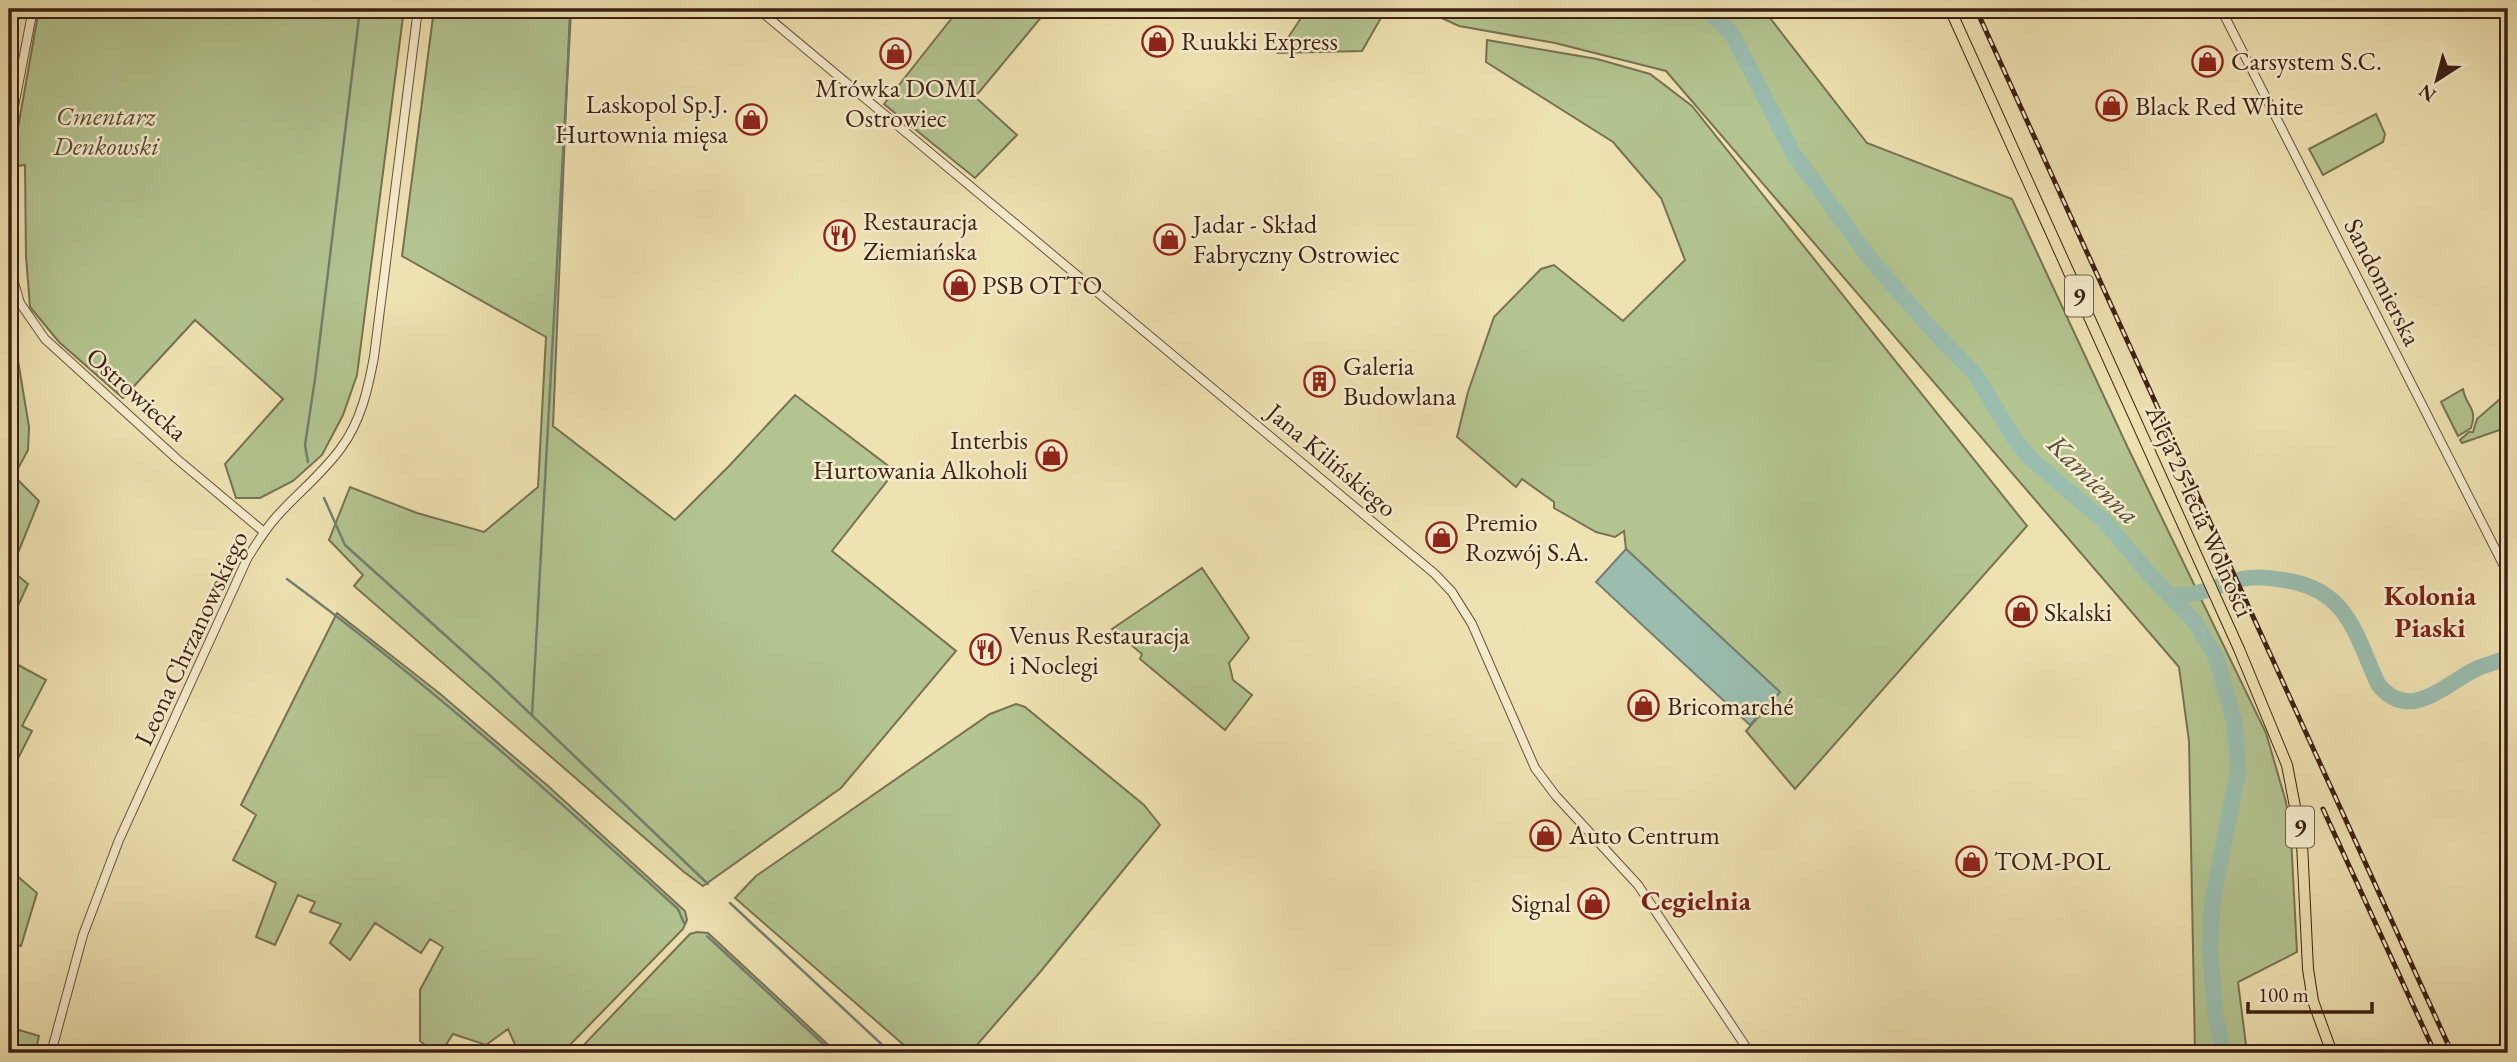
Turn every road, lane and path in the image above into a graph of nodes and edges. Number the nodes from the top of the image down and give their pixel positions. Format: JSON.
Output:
{"nodes":[{"id":1,"x":33,"y":9,"type":"edge"},
{"id":2,"x":418,"y":9,"type":"edge"},
{"id":3,"x":758,"y":9,"type":"edge"},
{"id":4,"x":1950,"y":9,"type":"edge"},
{"id":5,"x":2221,"y":9,"type":"edge"},
{"id":6,"x":9,"y":132,"type":"edge"},
{"id":7,"x":9,"y":266,"type":"edge"},
{"id":8,"x":264,"y":532,"type":"junction"},
{"id":9,"x":2508,"y":574,"type":"edge"},
{"id":10,"x":51,"y":1053,"type":"edge"},
{"id":11,"x":1750,"y":1053,"type":"edge"},
{"id":12,"x":2332,"y":1053,"type":"edge"}],
"edges":[{"from":1,"to":6,"type":"street"},
{"from":2,"to":8,"type":"street","name":"Leona Chrzanowskiego"},
{"from":3,"to":11,"type":"street","name":"Jana Kilińskiego"},
{"from":4,"to":12,"type":"main road","name":"Aleja 25-lecia Wolności","number":"9"},
{"from":5,"to":9,"type":"street","name":"Sandomierska"},
{"from":7,"to":8,"type":"street","name":"Ostrowiecka"},
{"from":8,"to":10,"type":"street","name":"Leona Chrzanowskiego"}]}
